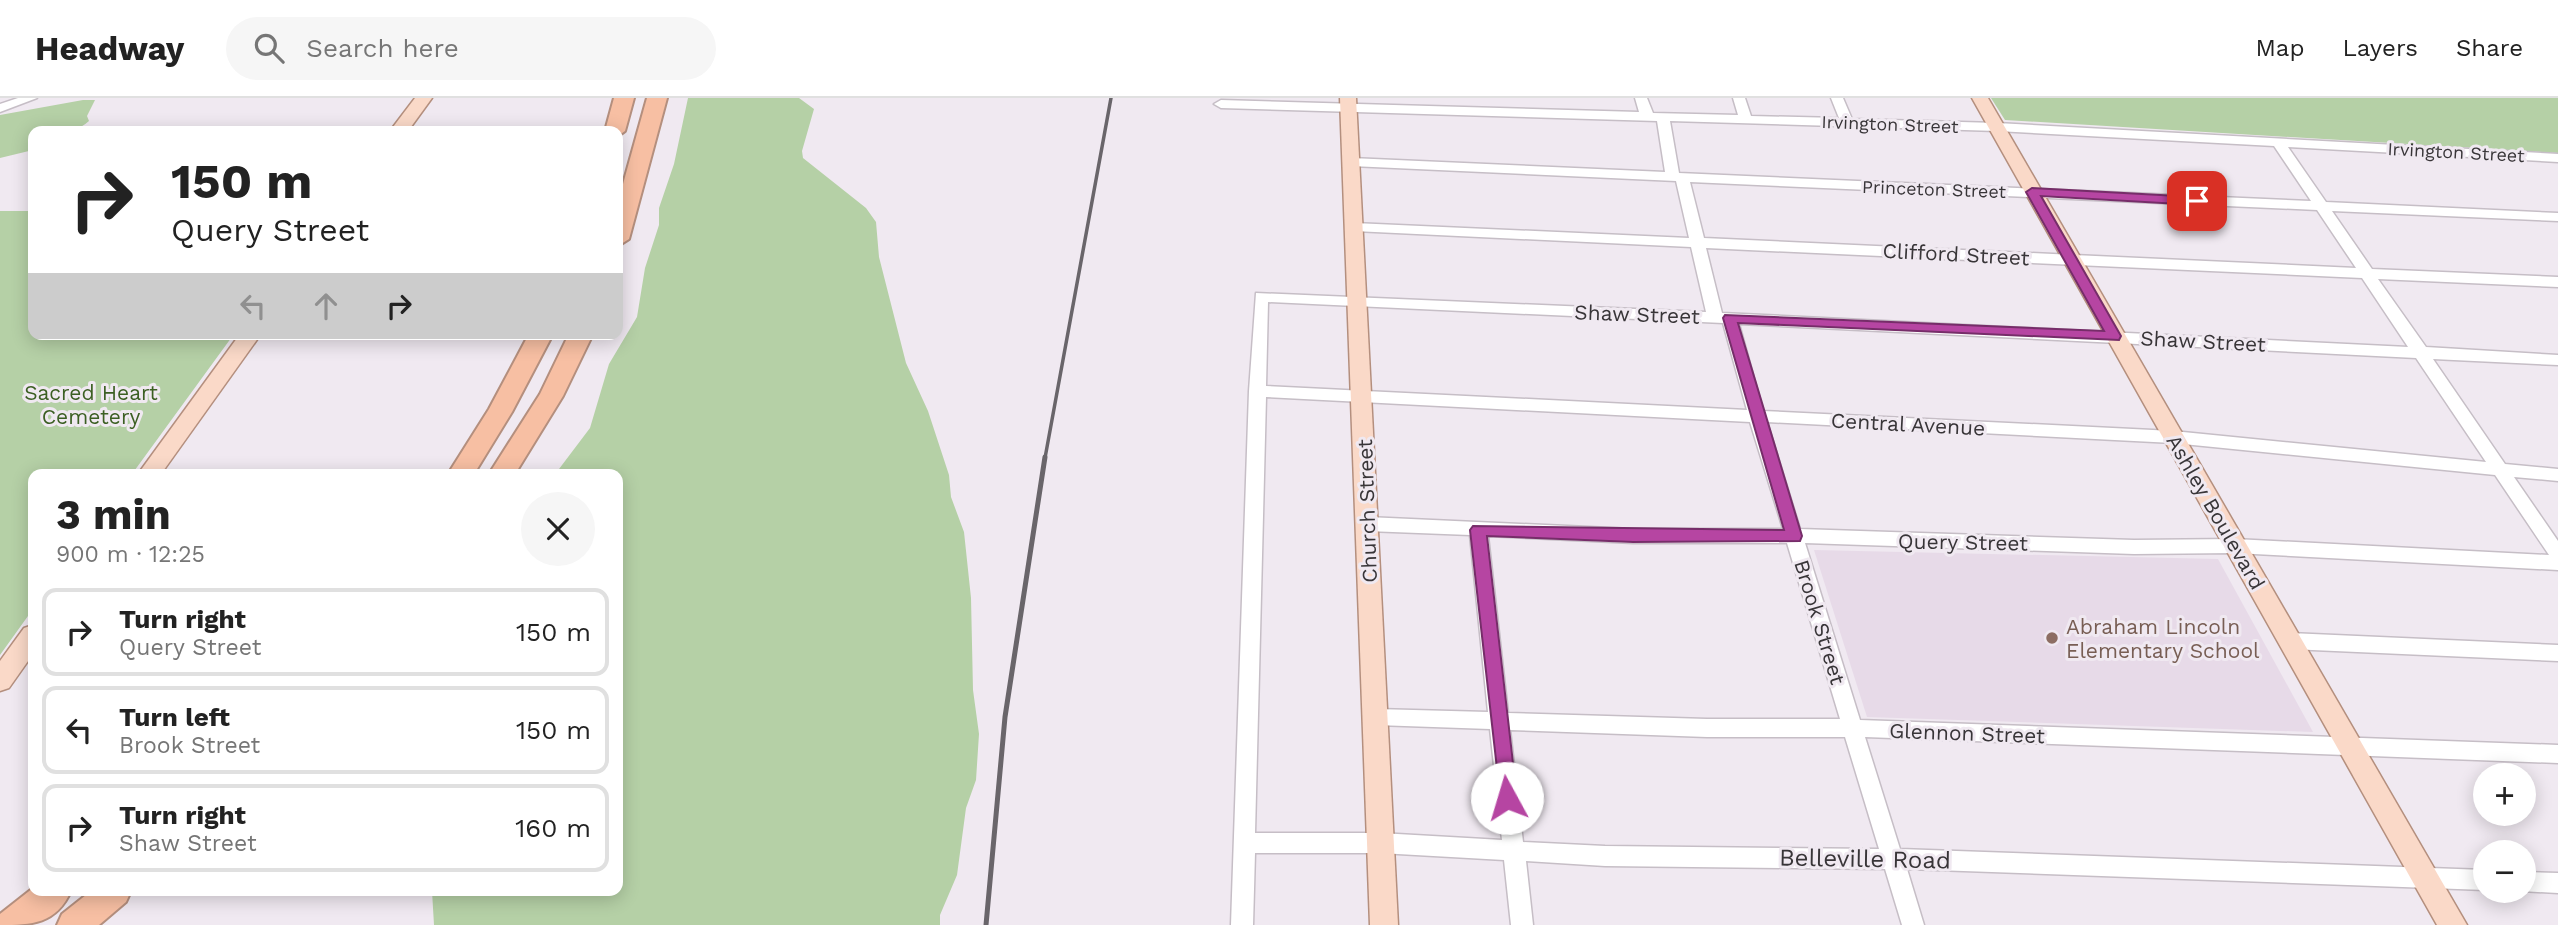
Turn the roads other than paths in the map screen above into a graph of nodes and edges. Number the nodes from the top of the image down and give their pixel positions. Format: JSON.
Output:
{"nodes":[{"id":1,"x":31,"y":98,"type":"edge"},
{"id":2,"x":424,"y":98,"type":"edge"},
{"id":3,"x":624,"y":98,"type":"edge"},
{"id":4,"x":657,"y":98,"type":"edge"},
{"id":5,"x":1543,"y":98,"type":"edge"},
{"id":6,"x":1641,"y":98,"type":"edge"},
{"id":7,"x":1739,"y":98,"type":"edge"},
{"id":8,"x":1837,"y":98,"type":"edge"},
{"id":9,"x":1980,"y":98,"type":"edge"},
{"id":10,"x":1221,"y":104,"type":"dead end"},
{"id":11,"x":1348,"y":104,"type":"edge"},
{"id":12,"x":1446,"y":105,"type":"edge"},
{"id":13,"x":0,"y":108,"type":"edge"},
{"id":14,"x":1546,"y":114,"type":"junction"},
{"id":15,"x":1647,"y":116,"type":"junction"},
{"id":16,"x":1663,"y":117,"type":"junction"},
{"id":17,"x":1746,"y":120,"type":"junction"},
{"id":18,"x":1847,"y":122,"type":"junction"},
{"id":19,"x":403,"y":126,"type":"edge"},
{"id":20,"x":616,"y":126,"type":"edge"},
{"id":21,"x":1997,"y":127,"type":"junction"},
{"id":22,"x":2278,"y":142,"type":"junction"},
{"id":23,"x":2558,"y":158,"type":"edge"},
{"id":24,"x":1351,"y":162,"type":"junction"},
{"id":25,"x":1678,"y":177,"type":"junction"},
{"id":26,"x":2032,"y":192,"type":"junction"},
{"id":27,"x":2321,"y":205,"type":"junction"},
{"id":28,"x":2558,"y":217,"type":"edge"},
{"id":29,"x":623,"y":221,"type":"edge"},
{"id":30,"x":1354,"y":227,"type":"junction"},
{"id":31,"x":1696,"y":243,"type":"junction"},
{"id":32,"x":2071,"y":259,"type":"junction"},
{"id":33,"x":2367,"y":274,"type":"junction"},
{"id":34,"x":2558,"y":282,"type":"edge"},
{"id":35,"x":1356,"y":301,"type":"junction"},
{"id":36,"x":1722,"y":318,"type":"junction"},
{"id":37,"x":2114,"y":336,"type":"junction"},
{"id":38,"x":247,"y":340,"type":"edge"},
{"id":39,"x":538,"y":340,"type":"edge"},
{"id":40,"x":578,"y":340,"type":"edge"},
{"id":41,"x":2421,"y":352,"type":"junction"},
{"id":42,"x":2558,"y":360,"type":"edge"},
{"id":43,"x":1257,"y":391,"type":"junction"},
{"id":44,"x":1362,"y":396,"type":"junction"},
{"id":45,"x":1759,"y":415,"type":"junction"},
{"id":46,"x":2173,"y":437,"type":"junction"},
{"id":47,"x":153,"y":469,"type":"edge"},
{"id":48,"x":464,"y":469,"type":"edge"},
{"id":49,"x":505,"y":469,"type":"edge"},
{"id":50,"x":2499,"y":471,"type":"junction"},
{"id":51,"x":2558,"y":475,"type":"edge"},
{"id":52,"x":1367,"y":524,"type":"junction"},
{"id":53,"x":1478,"y":530,"type":"junction"},
{"id":54,"x":1794,"y":536,"type":"junction"},
{"id":55,"x":2235,"y":546,"type":"junction"},
{"id":56,"x":2558,"y":555,"type":"edge"},
{"id":57,"x":2558,"y":563,"type":"edge"},
{"id":58,"x":2290,"y":640,"type":"junction"},
{"id":59,"x":28,"y":642,"type":"edge"},
{"id":60,"x":2558,"y":653,"type":"edge"},
{"id":61,"x":0,"y":681,"type":"edge"},
{"id":62,"x":1376,"y":718,"type":"junction"},
{"id":63,"x":1499,"y":720,"type":"junction"},
{"id":64,"x":1852,"y":728,"type":"junction"},
{"id":65,"x":2351,"y":746,"type":"junction"},
{"id":66,"x":2558,"y":754,"type":"edge"},
{"id":67,"x":1245,"y":843,"type":"junction"},
{"id":68,"x":1380,"y":843,"type":"junction"},
{"id":69,"x":1513,"y":850,"type":"junction"},
{"id":70,"x":1893,"y":859,"type":"junction"},
{"id":71,"x":2427,"y":878,"type":"junction"},
{"id":72,"x":2473,"y":880,"type":"edge"},
{"id":73,"x":2536,"y":882,"type":"edge"},
{"id":74,"x":2558,"y":883,"type":"edge"},
{"id":75,"x":49,"y":896,"type":"edge"},
{"id":76,"x":108,"y":896,"type":"edge"},
{"id":77,"x":12,"y":925,"type":"edge"},
{"id":78,"x":74,"y":925,"type":"edge"},
{"id":79,"x":1242,"y":925,"type":"edge"},
{"id":80,"x":1384,"y":925,"type":"edge"},
{"id":81,"x":1522,"y":925,"type":"edge"},
{"id":82,"x":1913,"y":925,"type":"edge"},
{"id":83,"x":2453,"y":925,"type":"edge"}],
"edges":[{"from":1,"to":13,"type":"street"},
{"from":2,"to":19,"type":"main road"},
{"from":3,"to":20,"type":"highway"},
{"from":4,"to":29,"type":"highway"},
{"from":5,"to":14,"type":"street"},
{"from":6,"to":15,"type":"street"},
{"from":7,"to":17,"type":"street"},
{"from":8,"to":18,"type":"street"},
{"from":9,"to":21,"type":"main road","name":"Ashley Boulevard"},
{"from":10,"to":11,"type":"street","name":"Irvington Street"},
{"from":11,"to":12,"type":"street","name":"Irvington Street"},
{"from":11,"to":24,"type":"main road","name":"Church Street"},
{"from":12,"to":14,"type":"street","name":"Irvington Street"},
{"from":14,"to":15,"type":"street","name":"Irvington Street"},
{"from":15,"to":16,"type":"street","name":"Irvington Street"},
{"from":16,"to":17,"type":"street","name":"Irvington Street"},
{"from":16,"to":25,"type":"street","name":"Brook Street"},
{"from":17,"to":18,"type":"street","name":"Irvington Street"},
{"from":18,"to":21,"type":"street","name":"Irvington Street"},
{"from":21,"to":22,"type":"street","name":"Irvington Street"},
{"from":21,"to":26,"type":"main road","name":"Ashley Boulevard"},
{"from":22,"to":23,"type":"street","name":"Irvington Street"},
{"from":22,"to":27,"type":"street"},
{"from":24,"to":25,"type":"street","name":"Princeton Street"},
{"from":24,"to":30,"type":"main road","name":"Church Street"},
{"from":25,"to":26,"type":"street","name":"Princeton Street"},
{"from":25,"to":31,"type":"street","name":"Brook Street"},
{"from":26,"to":27,"type":"street","name":"Princeton Street"},
{"from":26,"to":32,"type":"main road","name":"Ashley Boulevard"},
{"from":27,"to":28,"type":"street","name":"Princeton Street"},
{"from":27,"to":33,"type":"street"},
{"from":30,"to":31,"type":"street","name":"Clifford Street"},
{"from":30,"to":35,"type":"main road","name":"Church Street"},
{"from":31,"to":32,"type":"street","name":"Clifford Street"},
{"from":31,"to":36,"type":"street","name":"Brook Street"},
{"from":32,"to":33,"type":"street","name":"Clifford Street"},
{"from":32,"to":37,"type":"main road","name":"Ashley Boulevard"},
{"from":33,"to":34,"type":"street","name":"Clifford Street"},
{"from":33,"to":41,"type":"street"},
{"from":35,"to":36,"type":"street","name":"Shaw Street"},
{"from":35,"to":43,"type":"street","name":"Shaw Street"},
{"from":35,"to":44,"type":"main road","name":"Church Street"},
{"from":36,"to":37,"type":"street","name":"Shaw Street"},
{"from":36,"to":45,"type":"street","name":"Brook Street"},
{"from":37,"to":41,"type":"street","name":"Shaw Street"},
{"from":37,"to":46,"type":"main road","name":"Ashley Boulevard"},
{"from":38,"to":47,"type":"main road"},
{"from":39,"to":48,"type":"highway"},
{"from":40,"to":49,"type":"highway"},
{"from":41,"to":42,"type":"street","name":"Shaw Street"},
{"from":41,"to":50,"type":"street"},
{"from":43,"to":44,"type":"street","name":"Central Avenue"},
{"from":43,"to":67,"type":"street"},
{"from":44,"to":45,"type":"street","name":"Central Avenue"},
{"from":44,"to":52,"type":"main road","name":"Church Street"},
{"from":45,"to":46,"type":"street","name":"Central Avenue"},
{"from":45,"to":54,"type":"street","name":"Brook Street"},
{"from":46,"to":50,"type":"street","name":"Central Avenue"},
{"from":46,"to":55,"type":"main road","name":"Ashley Boulevard"},
{"from":50,"to":51,"type":"street","name":"Central Avenue"},
{"from":50,"to":56,"type":"street"},
{"from":52,"to":53,"type":"street","name":"Query Street"},
{"from":52,"to":62,"type":"main road","name":"Church Street"},
{"from":53,"to":54,"type":"street","name":"Query Street"},
{"from":53,"to":63,"type":"street"},
{"from":54,"to":55,"type":"street","name":"Query Street"},
{"from":54,"to":64,"type":"street","name":"Brook Street"},
{"from":55,"to":57,"type":"street","name":"Query Street"},
{"from":55,"to":58,"type":"main road","name":"Ashley Boulevard"},
{"from":58,"to":60,"type":"street"},
{"from":58,"to":65,"type":"main road","name":"Ashley Boulevard"},
{"from":59,"to":61,"type":"main road"},
{"from":62,"to":63,"type":"street","name":"Glennon Street"},
{"from":62,"to":68,"type":"main road","name":"Church Street"},
{"from":63,"to":64,"type":"street","name":"Glennon Street"},
{"from":63,"to":69,"type":"street"},
{"from":64,"to":65,"type":"street","name":"Glennon Street"},
{"from":64,"to":70,"type":"street","name":"Brook Street"},
{"from":65,"to":66,"type":"street","name":"Glennon Street"},
{"from":65,"to":71,"type":"main road","name":"Ashley Boulevard"},
{"from":67,"to":68,"type":"street","name":"Belleville Road"},
{"from":67,"to":79,"type":"street"},
{"from":68,"to":69,"type":"street","name":"Belleville Road"},
{"from":68,"to":80,"type":"main road","name":"Church Street"},
{"from":69,"to":70,"type":"street","name":"Belleville Road"},
{"from":69,"to":81,"type":"street"},
{"from":70,"to":71,"type":"street","name":"Belleville Road"},
{"from":70,"to":82,"type":"street","name":"Brook Street"},
{"from":71,"to":72,"type":"street","name":"Belleville Road"},
{"from":71,"to":83,"type":"main road","name":"Ashley Boulevard"},
{"from":73,"to":74,"type":"street"},
{"from":75,"to":77,"type":"highway"},
{"from":76,"to":78,"type":"highway"}]}
